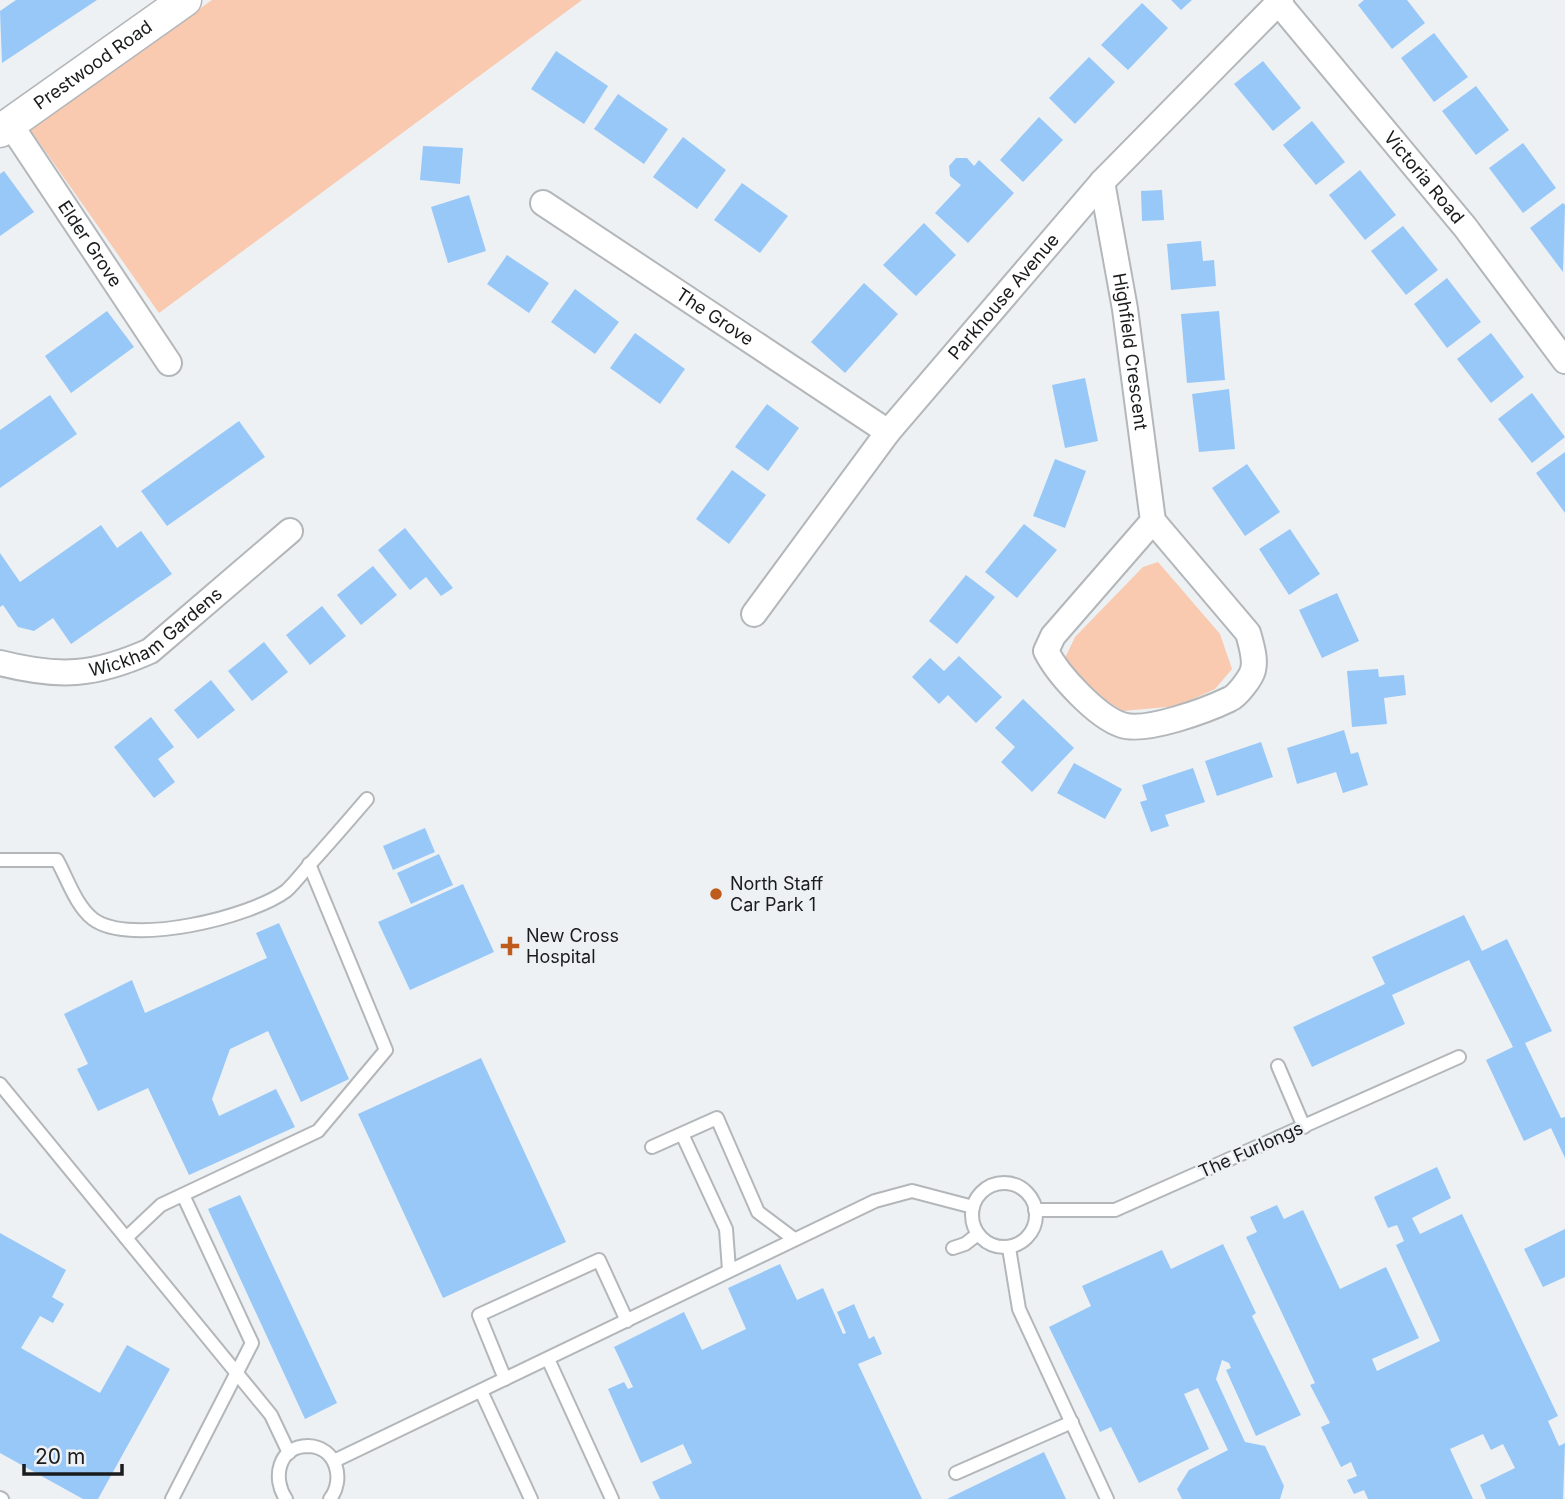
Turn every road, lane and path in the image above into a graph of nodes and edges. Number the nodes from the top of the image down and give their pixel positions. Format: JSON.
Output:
{"nodes":[{"id":1,"x":185,"y":0,"type":"edge"},
{"id":2,"x":1278,"y":0,"type":"edge"},
{"id":3,"x":5,"y":128,"type":"edge"},
{"id":4,"x":1102,"y":182,"type":"junction"},
{"id":5,"x":543,"y":203,"type":"dead end"},
{"id":6,"x":1565,"y":361,"type":"edge"},
{"id":7,"x":169,"y":363,"type":"dead end"},
{"id":8,"x":888,"y":432,"type":"junction"},
{"id":9,"x":1153,"y":521,"type":"junction"},
{"id":10,"x":290,"y":531,"type":"dead end"},
{"id":11,"x":754,"y":614,"type":"dead end"},
{"id":12,"x":0,"y":663,"type":"edge"},
{"id":13,"x":368,"y":799,"type":"dead end"},
{"id":14,"x":0,"y":860,"type":"edge"},
{"id":15,"x":309,"y":864,"type":"junction"},
{"id":16,"x":1459,"y":1057,"type":"dead end"},
{"id":17,"x":1278,"y":1066,"type":"dead end"},
{"id":18,"x":0,"y":1084,"type":"edge"},
{"id":19,"x":1304,"y":1126,"type":"junction"},
{"id":20,"x":682,"y":1134,"type":"junction"},
{"id":21,"x":652,"y":1147,"type":"dead end"},
{"id":22,"x":183,"y":1195,"type":"junction"},
{"id":23,"x":973,"y":1207,"type":"junction"},
{"id":24,"x":1035,"y":1210,"type":"junction"},
{"id":25,"x":978,"y":1234,"type":"junction"},
{"id":26,"x":126,"y":1238,"type":"junction"},
{"id":27,"x":794,"y":1239,"type":"junction"},
{"id":28,"x":953,"y":1248,"type":"dead end"},
{"id":29,"x":1009,"y":1248,"type":"junction"},
{"id":30,"x":729,"y":1270,"type":"junction"},
{"id":31,"x":626,"y":1321,"type":"junction"},
{"id":32,"x":548,"y":1359,"type":"junction"},
{"id":33,"x":236,"y":1373,"type":"junction"},
{"id":34,"x":505,"y":1379,"type":"junction"},
{"id":35,"x":481,"y":1391,"type":"junction"},
{"id":36,"x":1072,"y":1422,"type":"junction"},
{"id":37,"x":289,"y":1453,"type":"junction"},
{"id":38,"x":334,"y":1461,"type":"junction"},
{"id":39,"x":956,"y":1473,"type":"dead end"},
{"id":40,"x":172,"y":1499,"type":"edge"},
{"id":41,"x":286,"y":1499,"type":"edge"},
{"id":42,"x":330,"y":1499,"type":"edge"},
{"id":43,"x":531,"y":1499,"type":"edge"},
{"id":44,"x":612,"y":1499,"type":"edge"},
{"id":45,"x":1107,"y":1499,"type":"edge"}],
"edges":[{"from":1,"to":3,"type":"street","name":"Prestwood Road"},
{"from":2,"to":4,"type":"street","name":"Parkhouse Avenue"},
{"from":2,"to":6,"type":"street","name":"Victoria Road"},
{"from":3,"to":7,"type":"street","name":"Elder Grove"},
{"from":4,"to":8,"type":"street","name":"Parkhouse Avenue"},
{"from":4,"to":9,"type":"street","name":"Highfield Crescent"},
{"from":5,"to":8,"type":"street","name":"The Grove"},
{"from":8,"to":11,"type":"street","name":"Parkhouse Avenue"},
{"from":9,"to":9,"type":"street"},
{"from":10,"to":12,"type":"street","name":"Wickham Gardens"},
{"from":13,"to":15,"type":"lane"},
{"from":14,"to":15,"type":"lane"},
{"from":15,"to":22,"type":"lane"},
{"from":16,"to":19,"type":"lane","name":"The Furlongs"},
{"from":17,"to":19,"type":"lane"},
{"from":18,"to":26,"type":"lane"},
{"from":19,"to":24,"type":"lane","name":"The Furlongs"},
{"from":20,"to":21,"type":"lane"},
{"from":20,"to":27,"type":"lane"},
{"from":20,"to":30,"type":"lane"},
{"from":22,"to":26,"type":"lane"},
{"from":22,"to":33,"type":"lane"},
{"from":23,"to":24,"type":"lane"},
{"from":23,"to":25,"type":"lane"},
{"from":23,"to":27,"type":"lane"},
{"from":24,"to":29,"type":"lane"},
{"from":25,"to":28,"type":"lane"},
{"from":25,"to":29,"type":"lane"},
{"from":26,"to":33,"type":"lane"},
{"from":27,"to":30,"type":"lane"},
{"from":29,"to":36,"type":"lane"},
{"from":30,"to":31,"type":"lane"},
{"from":31,"to":32,"type":"lane"},
{"from":31,"to":34,"type":"lane"},
{"from":32,"to":34,"type":"lane"},
{"from":32,"to":44,"type":"lane"},
{"from":33,"to":37,"type":"lane"},
{"from":33,"to":40,"type":"lane"},
{"from":34,"to":35,"type":"lane"},
{"from":35,"to":38,"type":"lane"},
{"from":35,"to":43,"type":"lane"},
{"from":36,"to":39,"type":"lane"},
{"from":36,"to":45,"type":"lane"},
{"from":37,"to":38,"type":"lane"},
{"from":37,"to":41,"type":"lane"},
{"from":38,"to":42,"type":"lane"}]}
